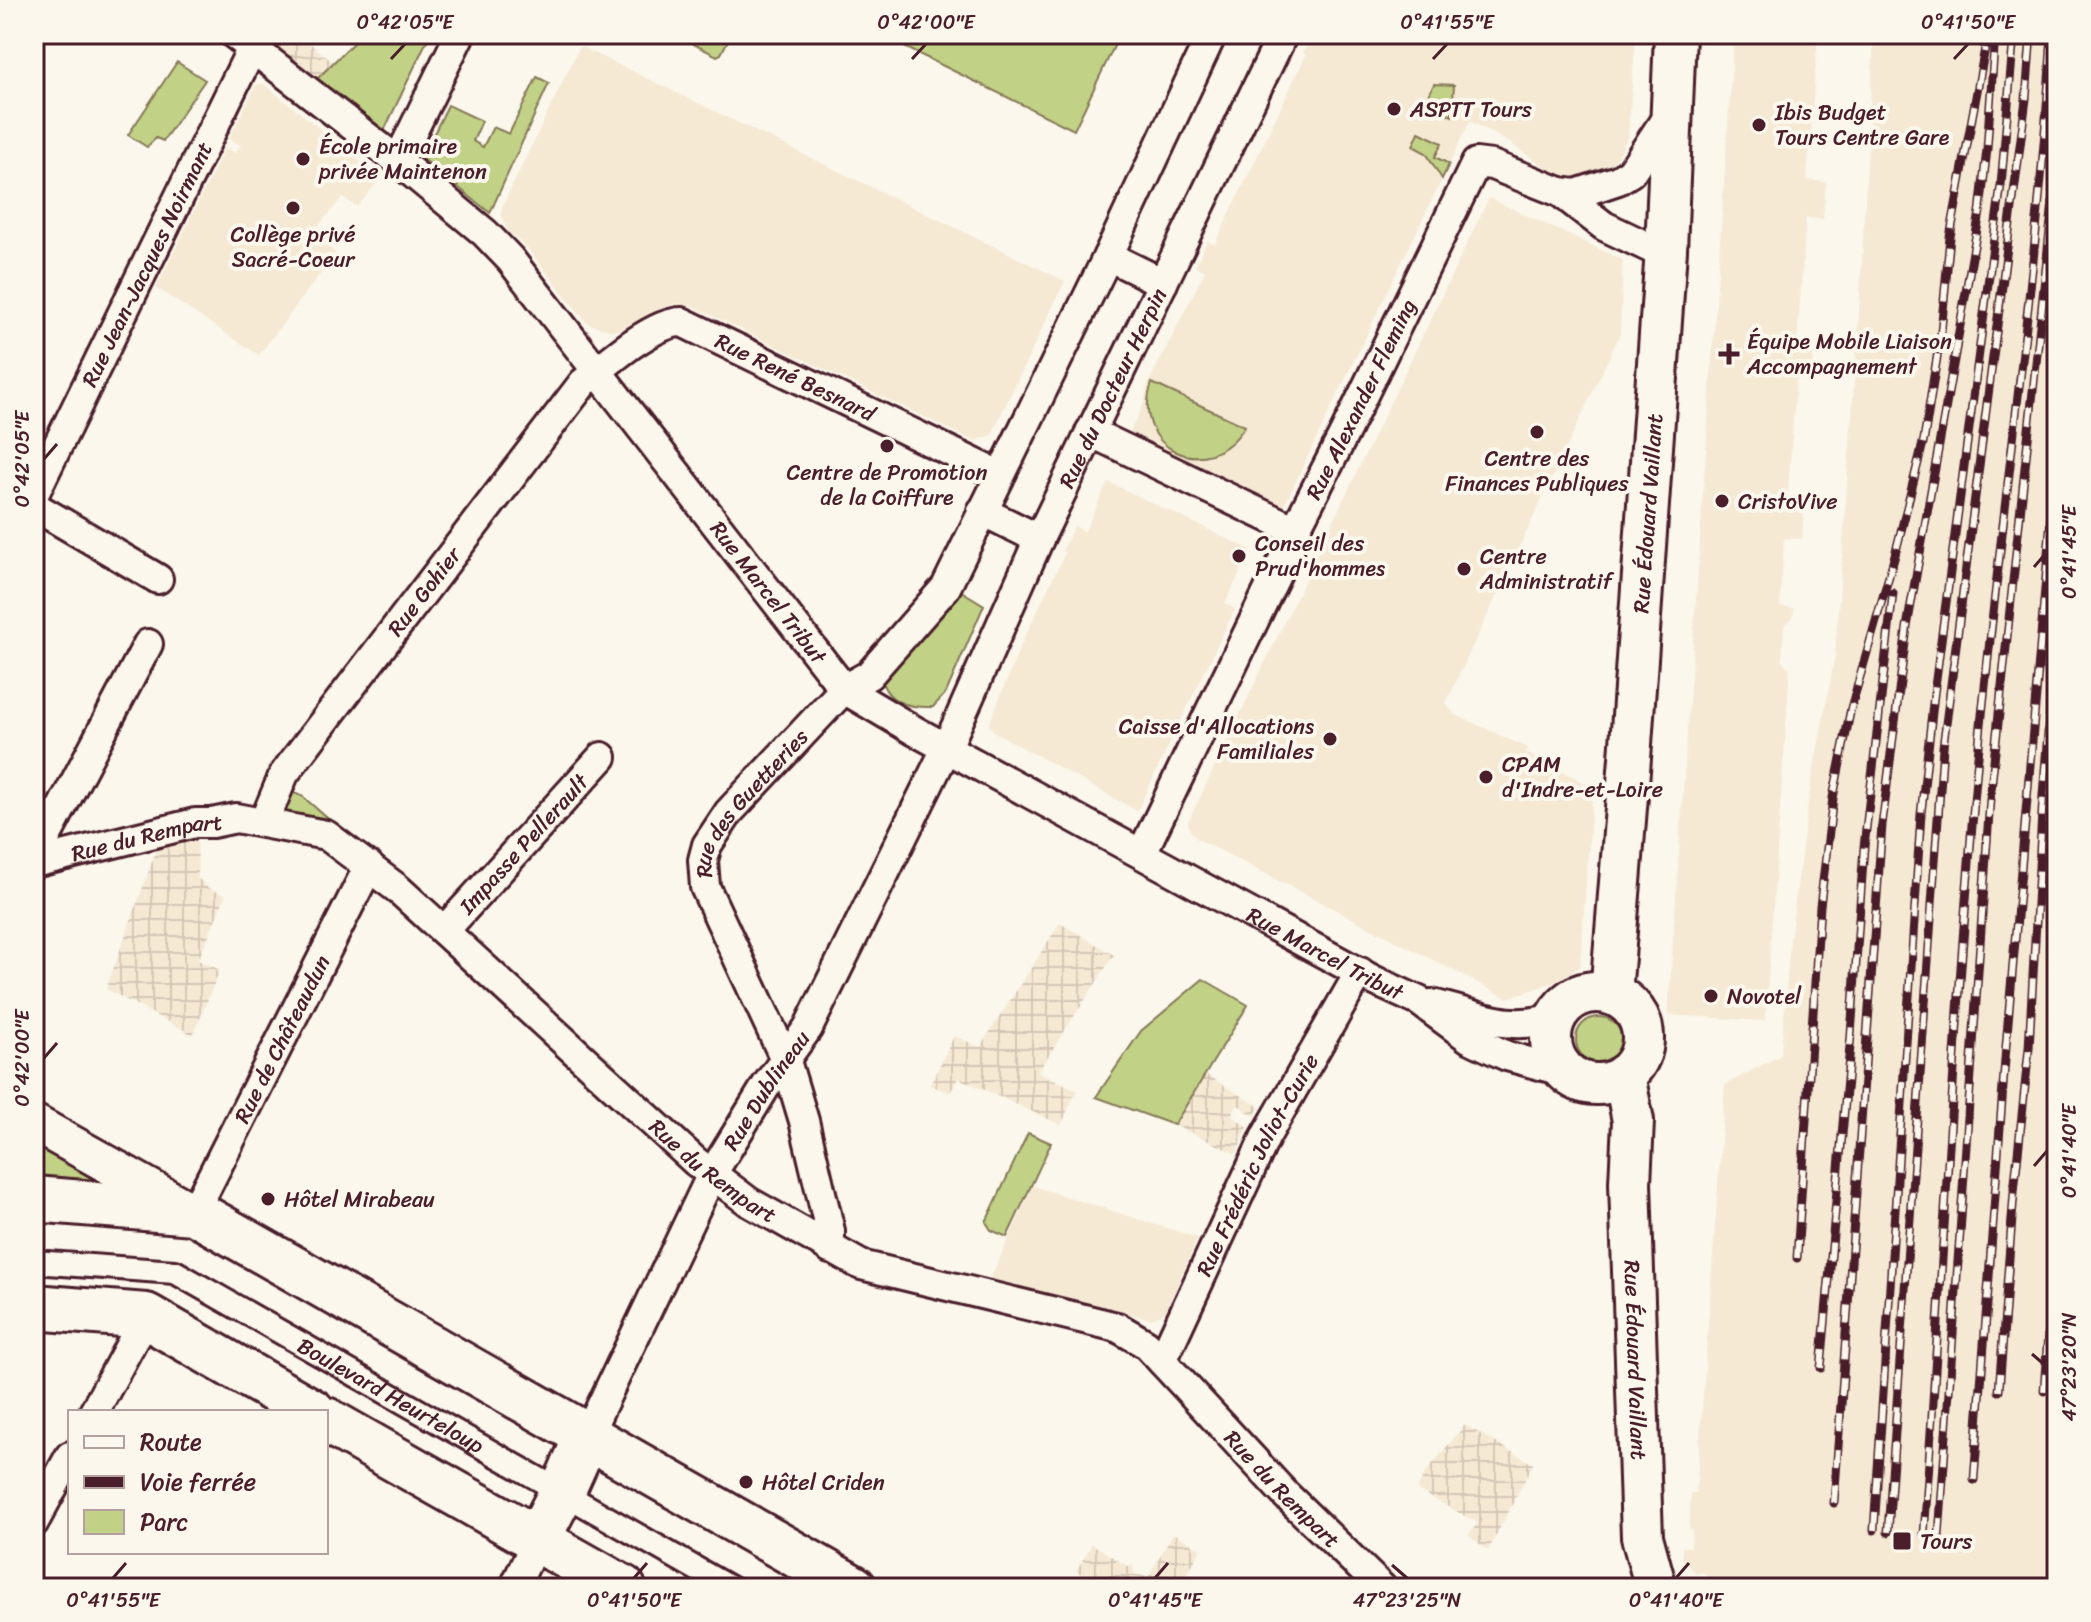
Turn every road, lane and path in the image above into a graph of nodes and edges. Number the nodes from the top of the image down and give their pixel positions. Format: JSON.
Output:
{"nodes":[{"id":1,"x":460,"y":34,"type":"edge"},
{"id":2,"x":1212,"y":34,"type":"edge"},
{"id":3,"x":1283,"y":34,"type":"edge"},
{"id":4,"x":1675,"y":34,"type":"edge"},
{"id":5,"x":248,"y":39,"type":"edge"},
{"id":6,"x":1671,"y":111,"type":"junction"},
{"id":7,"x":398,"y":161,"type":"junction"},
{"id":8,"x":1560,"y":192,"type":"junction"},
{"id":9,"x":1665,"y":255,"type":"junction"},
{"id":10,"x":1108,"y":256,"type":"junction"},
{"id":11,"x":1163,"y":283,"type":"junction"},
{"id":12,"x":597,"y":371,"type":"junction"},
{"id":13,"x":1090,"y":432,"type":"junction"},
{"id":14,"x":999,"y":475,"type":"junction"},
{"id":15,"x":34,"y":494,"type":"edge"},
{"id":16,"x":34,"y":506,"type":"edge"},
{"id":17,"x":982,"y":511,"type":"junction"},
{"id":18,"x":1295,"y":530,"type":"junction"},
{"id":19,"x":1039,"y":539,"type":"junction"},
{"id":20,"x":158,"y":579,"type":"dead end"},
{"id":21,"x":148,"y":644,"type":"dead end"},
{"id":22,"x":844,"y":689,"type":"junction"},
{"id":23,"x":947,"y":747,"type":"junction"},
{"id":24,"x":602,"y":757,"type":"dead end"},
{"id":25,"x":264,"y":822,"type":"junction"},
{"id":26,"x":1142,"y":853,"type":"junction"},
{"id":27,"x":34,"y":862,"type":"edge"},
{"id":28,"x":369,"y":866,"type":"junction"},
{"id":29,"x":444,"y":931,"type":"junction"},
{"id":30,"x":1360,"y":972,"type":"junction"},
{"id":31,"x":1611,"y":994,"type":"junction"},
{"id":32,"x":1419,"y":1001,"type":"junction"},
{"id":33,"x":1556,"y":1017,"type":"junction"},
{"id":34,"x":786,"y":1061,"type":"junction"},
{"id":35,"x":1594,"y":1077,"type":"junction"},
{"id":36,"x":34,"y":1123,"type":"edge"},
{"id":37,"x":712,"y":1174,"type":"junction"},
{"id":38,"x":34,"y":1199,"type":"edge"},
{"id":39,"x":194,"y":1212,"type":"junction"},
{"id":40,"x":830,"y":1249,"type":"junction"},
{"id":41,"x":34,"y":1262,"type":"edge"},
{"id":42,"x":34,"y":1307,"type":"edge"},
{"id":43,"x":146,"y":1316,"type":"junction"},
{"id":44,"x":1162,"y":1361,"type":"junction"},
{"id":45,"x":95,"y":1410,"type":"edge"},
{"id":46,"x":310,"y":1410,"type":"edge"},
{"id":47,"x":328,"y":1421,"type":"edge"},
{"id":48,"x":587,"y":1436,"type":"junction"},
{"id":49,"x":68,"y":1460,"type":"edge"},
{"id":50,"x":562,"y":1492,"type":"junction"},
{"id":51,"x":34,"y":1522,"type":"edge"},
{"id":52,"x":1642,"y":1537,"type":"junction"},
{"id":53,"x":537,"y":1540,"type":"junction"},
{"id":54,"x":514,"y":1588,"type":"edge"},
{"id":55,"x":623,"y":1588,"type":"edge"},
{"id":56,"x":730,"y":1588,"type":"edge"},
{"id":57,"x":854,"y":1588,"type":"edge"},
{"id":58,"x":1382,"y":1588,"type":"edge"},
{"id":59,"x":1630,"y":1588,"type":"edge"},
{"id":60,"x":1656,"y":1588,"type":"edge"}],
"edges":[{"from":1,"to":7,"type":"street"},
{"from":2,"to":10,"type":"street"},
{"from":3,"to":11,"type":"street","name":"Rue du Docteur Herpin"},
{"from":4,"to":6,"type":"main road","name":"Rue Édouard Vaillant"},
{"from":5,"to":7,"type":"street","name":"Rue Marcel Tribut"},
{"from":5,"to":15,"type":"street","name":"Rue Jean-Jacques Noirmant"},
{"from":6,"to":8,"type":"street"},
{"from":6,"to":9,"type":"main road","name":"Rue Édouard Vaillant"},
{"from":7,"to":12,"type":"street","name":"Rue Marcel Tribut"},
{"from":8,"to":9,"type":"street"},
{"from":8,"to":18,"type":"street","name":"Rue Alexander Fleming"},
{"from":9,"to":31,"type":"main road","name":"Rue Édouard Vaillant"},
{"from":10,"to":11,"type":"street"},
{"from":10,"to":14,"type":"street"},
{"from":11,"to":13,"type":"street","name":"Rue du Docteur Herpin"},
{"from":12,"to":14,"type":"street","name":"Rue René Besnard"},
{"from":12,"to":22,"type":"street","name":"Rue Marcel Tribut"},
{"from":12,"to":25,"type":"street","name":"Rue Gohier"},
{"from":13,"to":18,"type":"street"},
{"from":13,"to":19,"type":"street","name":"Rue du Docteur Herpin"},
{"from":14,"to":17,"type":"street"},
{"from":16,"to":20,"type":"street"},
{"from":17,"to":19,"type":"street"},
{"from":17,"to":22,"type":"street"},
{"from":18,"to":26,"type":"street","name":"Rue Alexander Fleming"},
{"from":19,"to":23,"type":"street","name":"Rue du Docteur Herpin"},
{"from":21,"to":27,"type":"street"},
{"from":22,"to":23,"type":"street","name":"Rue Marcel Tribut"},
{"from":22,"to":34,"type":"street","name":"Rue des Guetteries"},
{"from":23,"to":26,"type":"street","name":"Rue Marcel Tribut"},
{"from":23,"to":34,"type":"street","name":"Rue Dublineau"},
{"from":24,"to":29,"type":"street","name":"Impasse Pellerault"},
{"from":25,"to":27,"type":"street","name":"Rue du Rempart"},
{"from":25,"to":28,"type":"street","name":"Rue du Rempart"},
{"from":26,"to":30,"type":"street","name":"Rue Marcel Tribut"},
{"from":28,"to":29,"type":"street","name":"Rue du Rempart"},
{"from":28,"to":39,"type":"street","name":"Rue de Châteaudun"},
{"from":29,"to":37,"type":"street","name":"Rue du Rempart"},
{"from":30,"to":32,"type":"street","name":"Rue Marcel Tribut"},
{"from":30,"to":44,"type":"street","name":"Rue Frédéric Joliot-Curie"},
{"from":31,"to":33,"type":"main road"},
{"from":31,"to":35,"type":"main road"},
{"from":32,"to":33,"type":"street","name":"Rue Marcel Tribut"},
{"from":32,"to":35,"type":"street","name":"Rue Marcel Tribut"},
{"from":33,"to":35,"type":"main road"},
{"from":34,"to":37,"type":"street","name":"Rue Dublineau"},
{"from":34,"to":40,"type":"street","name":"Rue des Guetteries"},
{"from":35,"to":52,"type":"main road","name":"Rue Édouard Vaillant"},
{"from":36,"to":39,"type":"street"},
{"from":37,"to":40,"type":"street","name":"Rue du Rempart"},
{"from":37,"to":48,"type":"street","name":"Rue Dublineau"},
{"from":38,"to":39,"type":"main road"},
{"from":39,"to":48,"type":"main road"},
{"from":40,"to":44,"type":"street","name":"Rue du Rempart"},
{"from":41,"to":50,"type":"street","name":"Boulevard Heurteloup"},
{"from":42,"to":43,"type":"main road"},
{"from":43,"to":45,"type":"street"},
{"from":43,"to":46,"type":"main road"},
{"from":44,"to":58,"type":"street","name":"Rue du Rempart"},
{"from":47,"to":53,"type":"main road"},
{"from":48,"to":50,"type":"main road"},
{"from":48,"to":57,"type":"main road"},
{"from":49,"to":51,"type":"street"},
{"from":50,"to":53,"type":"main road"},
{"from":50,"to":56,"type":"street","name":"Boulevard Heurteloup"},
{"from":52,"to":59,"type":"main road","name":"Rue Édouard Vaillant"},
{"from":52,"to":60,"type":"main road","name":"Rue Édouard Vaillant"},
{"from":53,"to":54,"type":"street"},
{"from":53,"to":55,"type":"main road"}]}
